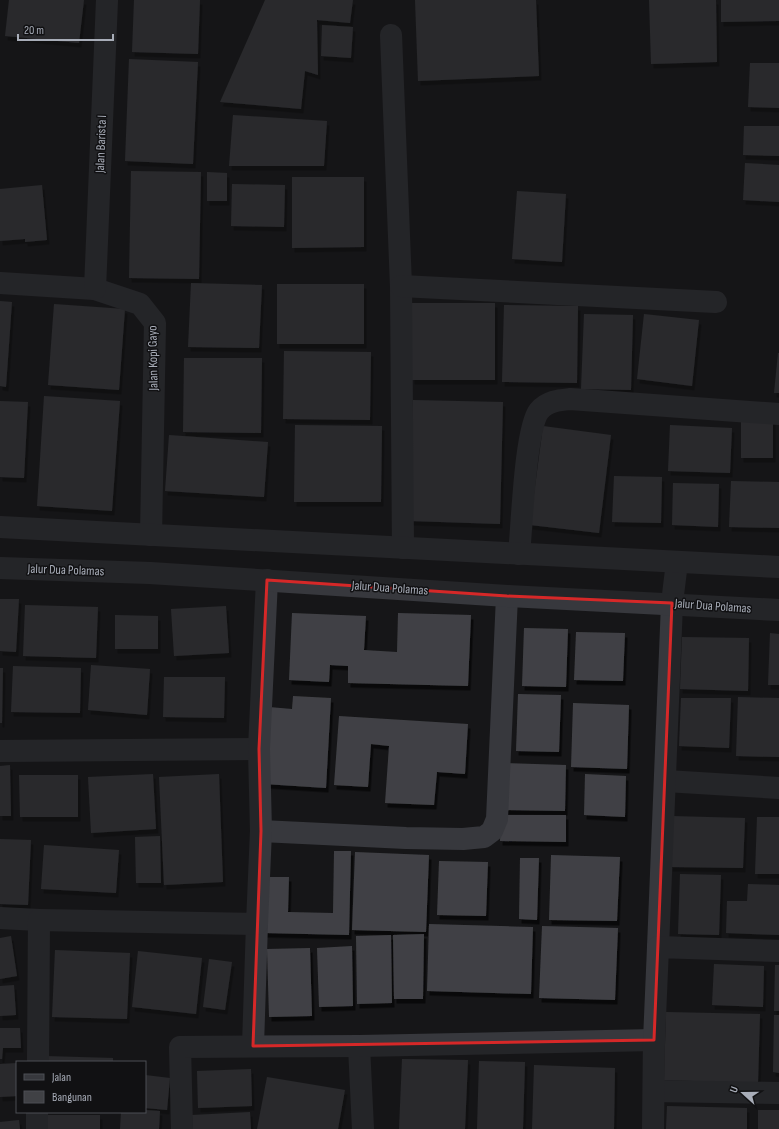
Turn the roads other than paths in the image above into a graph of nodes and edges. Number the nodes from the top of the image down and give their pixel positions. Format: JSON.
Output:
{"nodes":[{"id":1,"x":107,"y":0,"type":"edge"},
{"id":2,"x":391,"y":36,"type":"dead end"},
{"id":3,"x":0,"y":283,"type":"edge"},
{"id":4,"x":401,"y":286,"type":"junction"},
{"id":5,"x":95,"y":289,"type":"junction"},
{"id":6,"x":716,"y":302,"type":"dead end"},
{"id":7,"x":779,"y":414,"type":"edge"},
{"id":8,"x":0,"y":527,"type":"edge"},
{"id":9,"x":151,"y":535,"type":"junction"},
{"id":10,"x":403,"y":548,"type":"junction"},
{"id":11,"x":519,"y":554,"type":"junction"},
{"id":12,"x":677,"y":562,"type":"junction"},
{"id":13,"x":779,"y":567,"type":"edge"},
{"id":14,"x":0,"y":568,"type":"edge"},
{"id":15,"x":268,"y":580,"type":"junction"},
{"id":16,"x":506,"y":596,"type":"junction"},
{"id":17,"x":672,"y":603,"type":"junction"},
{"id":18,"x":779,"y":610,"type":"edge"},
{"id":19,"x":259,"y":749,"type":"junction"},
{"id":20,"x":0,"y":751,"type":"edge"},
{"id":21,"x":666,"y":781,"type":"junction"},
{"id":22,"x":779,"y":788,"type":"edge"},
{"id":23,"x":261,"y":831,"type":"junction"},
{"id":24,"x":0,"y":918,"type":"edge"},
{"id":25,"x":39,"y":920,"type":"junction"},
{"id":26,"x":257,"y":924,"type":"junction"},
{"id":27,"x":658,"y":947,"type":"junction"},
{"id":28,"x":779,"y":951,"type":"edge"},
{"id":29,"x":654,"y":1040,"type":"junction"},
{"id":30,"x":253,"y":1046,"type":"junction"},
{"id":31,"x":359,"y":1046,"type":"junction"},
{"id":32,"x":38,"y":1061,"type":"edge"},
{"id":33,"x":654,"y":1091,"type":"junction"},
{"id":34,"x":779,"y":1094,"type":"edge"},
{"id":35,"x":37,"y":1113,"type":"edge"},
{"id":36,"x":37,"y":1129,"type":"edge"},
{"id":37,"x":182,"y":1129,"type":"edge"},
{"id":38,"x":363,"y":1129,"type":"edge"},
{"id":39,"x":653,"y":1129,"type":"edge"}],
"edges":[{"from":1,"to":5,"type":"street","name":"Jalan Barista I"},
{"from":2,"to":4,"type":"street"},
{"from":3,"to":5,"type":"street","name":"Jalan Kopi Gayo"},
{"from":4,"to":6,"type":"street"},
{"from":4,"to":10,"type":"street"},
{"from":5,"to":9,"type":"street","name":"Jalan Kopi Gayo"},
{"from":7,"to":11,"type":"street"},
{"from":8,"to":9,"type":"street"},
{"from":9,"to":10,"type":"street"},
{"from":10,"to":11,"type":"street"},
{"from":11,"to":12,"type":"street"},
{"from":12,"to":13,"type":"street"},
{"from":12,"to":17,"type":"street"},
{"from":14,"to":15,"type":"street","name":"Jalur Dua Polamas"},
{"from":15,"to":16,"type":"street","name":"Jalur Dua Polamas"},
{"from":15,"to":19,"type":"street"},
{"from":16,"to":17,"type":"street","name":"Jalur Dua Polamas"},
{"from":16,"to":23,"type":"street"},
{"from":17,"to":18,"type":"street","name":"Jalur Dua Polamas"},
{"from":17,"to":21,"type":"street"},
{"from":19,"to":20,"type":"street"},
{"from":19,"to":23,"type":"street"},
{"from":21,"to":22,"type":"street"},
{"from":21,"to":27,"type":"street"},
{"from":23,"to":26,"type":"street"},
{"from":24,"to":25,"type":"street"},
{"from":25,"to":26,"type":"street"},
{"from":25,"to":32,"type":"street"},
{"from":26,"to":30,"type":"street"},
{"from":27,"to":28,"type":"street"},
{"from":27,"to":29,"type":"street"},
{"from":29,"to":31,"type":"street"},
{"from":29,"to":33,"type":"street"},
{"from":30,"to":31,"type":"street"},
{"from":30,"to":37,"type":"street"},
{"from":31,"to":38,"type":"street"},
{"from":33,"to":34,"type":"street"},
{"from":33,"to":39,"type":"street"},
{"from":35,"to":36,"type":"street"}]}
